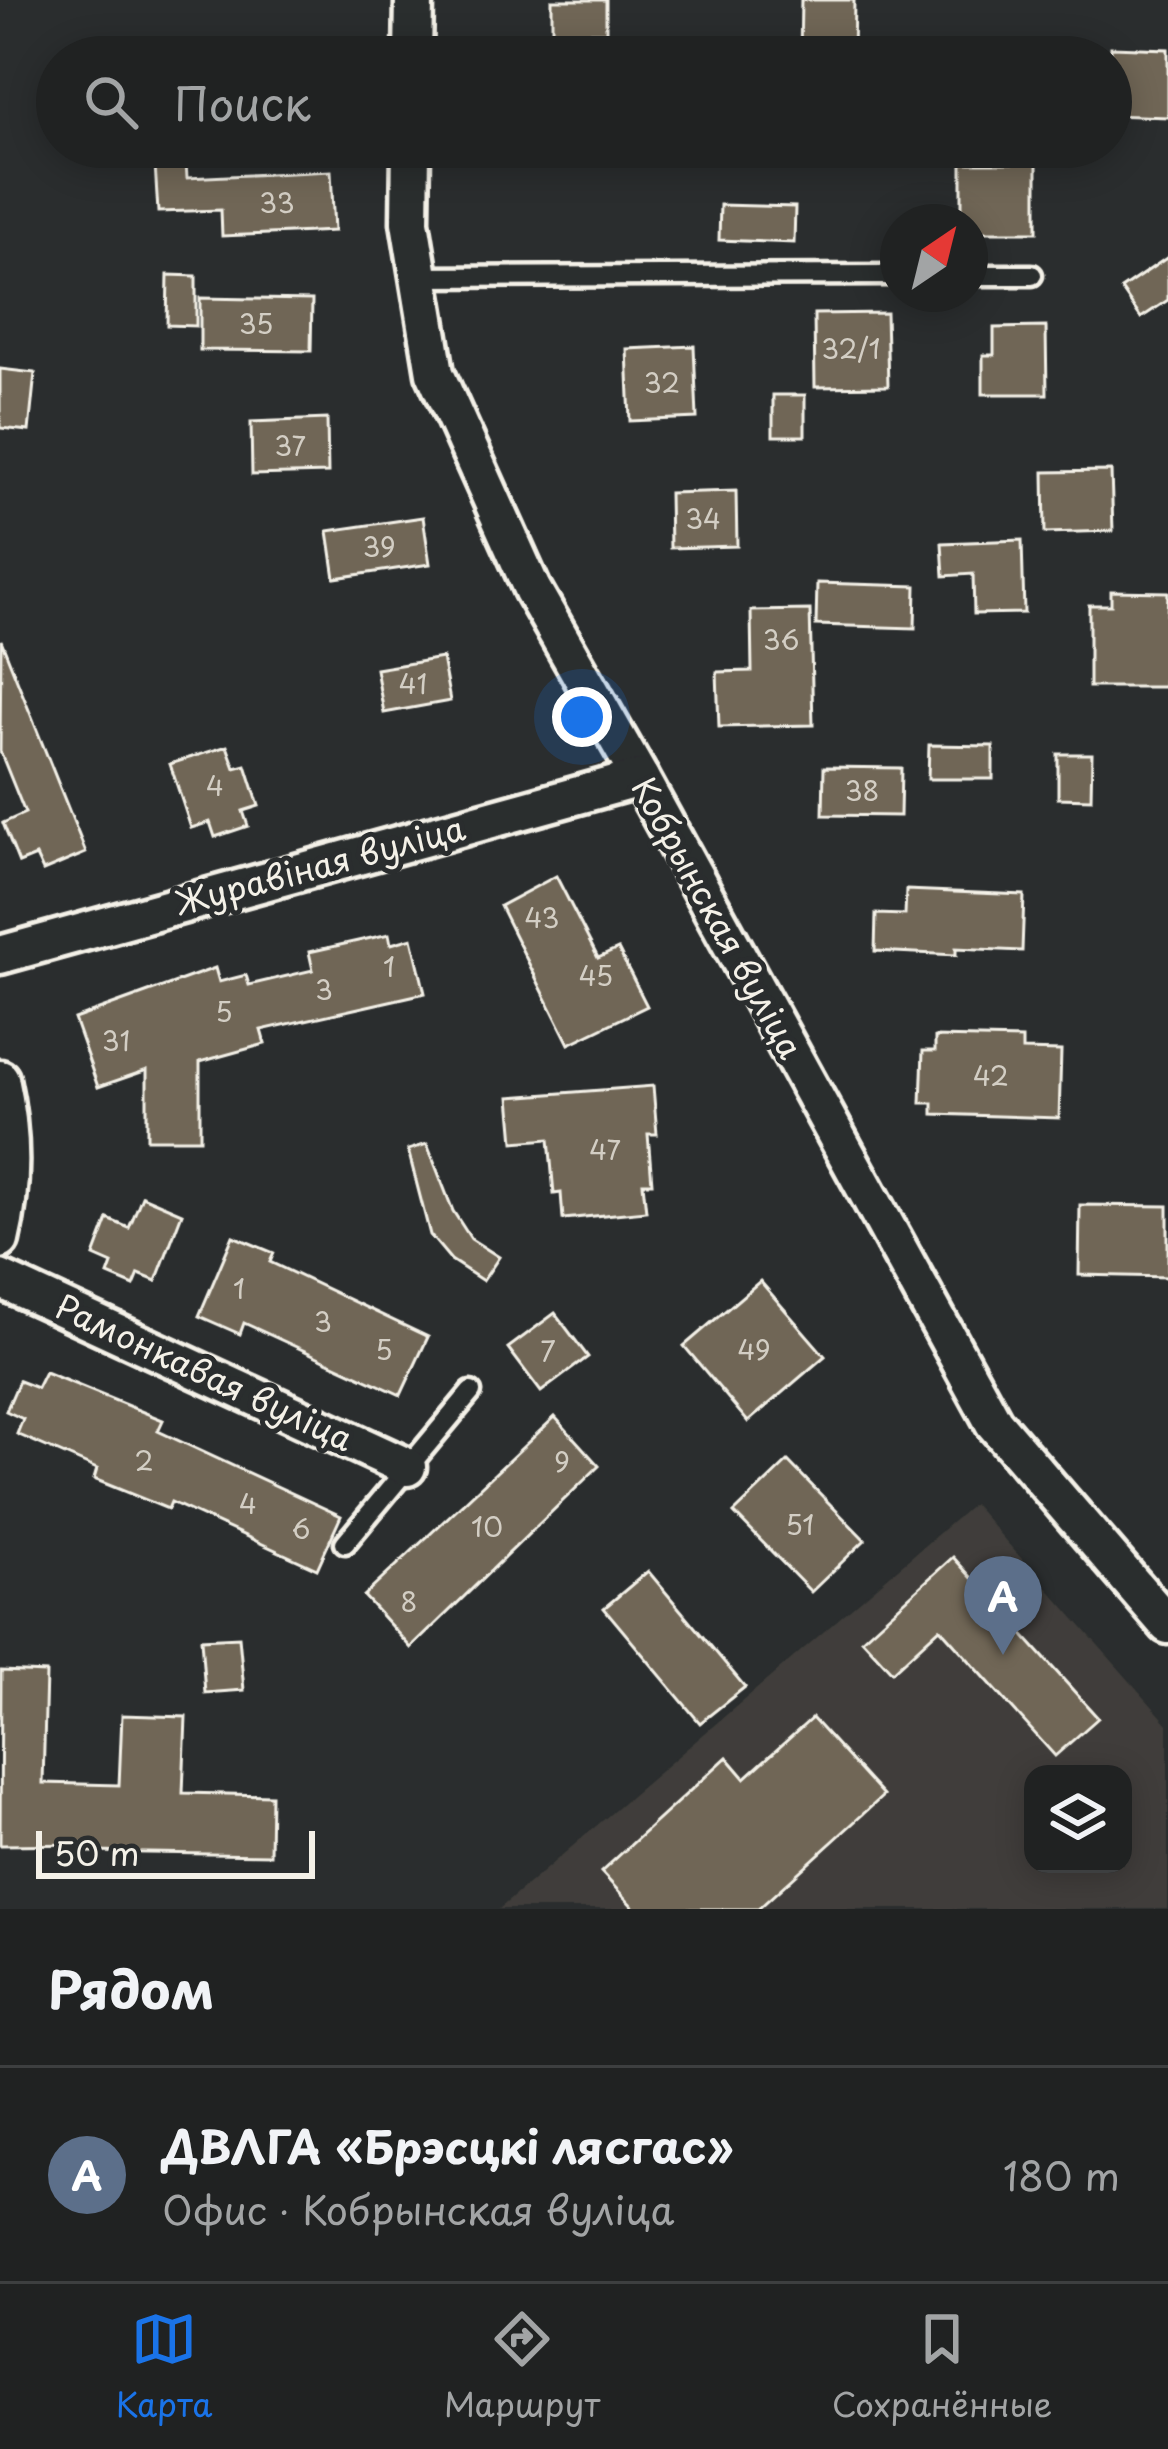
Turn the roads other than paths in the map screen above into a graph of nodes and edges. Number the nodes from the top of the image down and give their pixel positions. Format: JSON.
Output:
{"nodes":[{"id":1,"x":414,"y":0,"type":"edge"},
{"id":2,"x":413,"y":36,"type":"edge"},
{"id":3,"x":411,"y":168,"type":"edge"},
{"id":4,"x":880,"y":275,"type":"edge"},
{"id":5,"x":988,"y":275,"type":"edge"},
{"id":6,"x":1032,"y":275,"type":"dead end"},
{"id":7,"x":416,"y":277,"type":"junction"},
{"id":8,"x":640,"y":778,"type":"junction"},
{"id":9,"x":0,"y":955,"type":"edge"},
{"id":10,"x":0,"y":1079,"type":"edge"},
{"id":11,"x":0,"y":1240,"type":"edge"},
{"id":12,"x":0,"y":1279,"type":"edge"},
{"id":13,"x":471,"y":1392,"type":"dead end"},
{"id":14,"x":407,"y":1467,"type":"junction"},
{"id":15,"x":345,"y":1543,"type":"dead end"},
{"id":16,"x":1168,"y":1625,"type":"edge"}],
"edges":[{"from":1,"to":2,"type":"street"},
{"from":3,"to":7,"type":"street","name":"Кобрынская вуліца"},
{"from":4,"to":7,"type":"lane"},
{"from":5,"to":6,"type":"lane"},
{"from":7,"to":8,"type":"street","name":"Кобрынская вуліца"},
{"from":8,"to":9,"type":"street","name":"Журавіная вуліца"},
{"from":8,"to":16,"type":"street","name":"Кобрынская вуліца"},
{"from":10,"to":11,"type":"street"},
{"from":12,"to":14,"type":"street","name":"Рамонкавая вуліца"},
{"from":13,"to":14,"type":"lane"},
{"from":14,"to":15,"type":"lane"}]}
